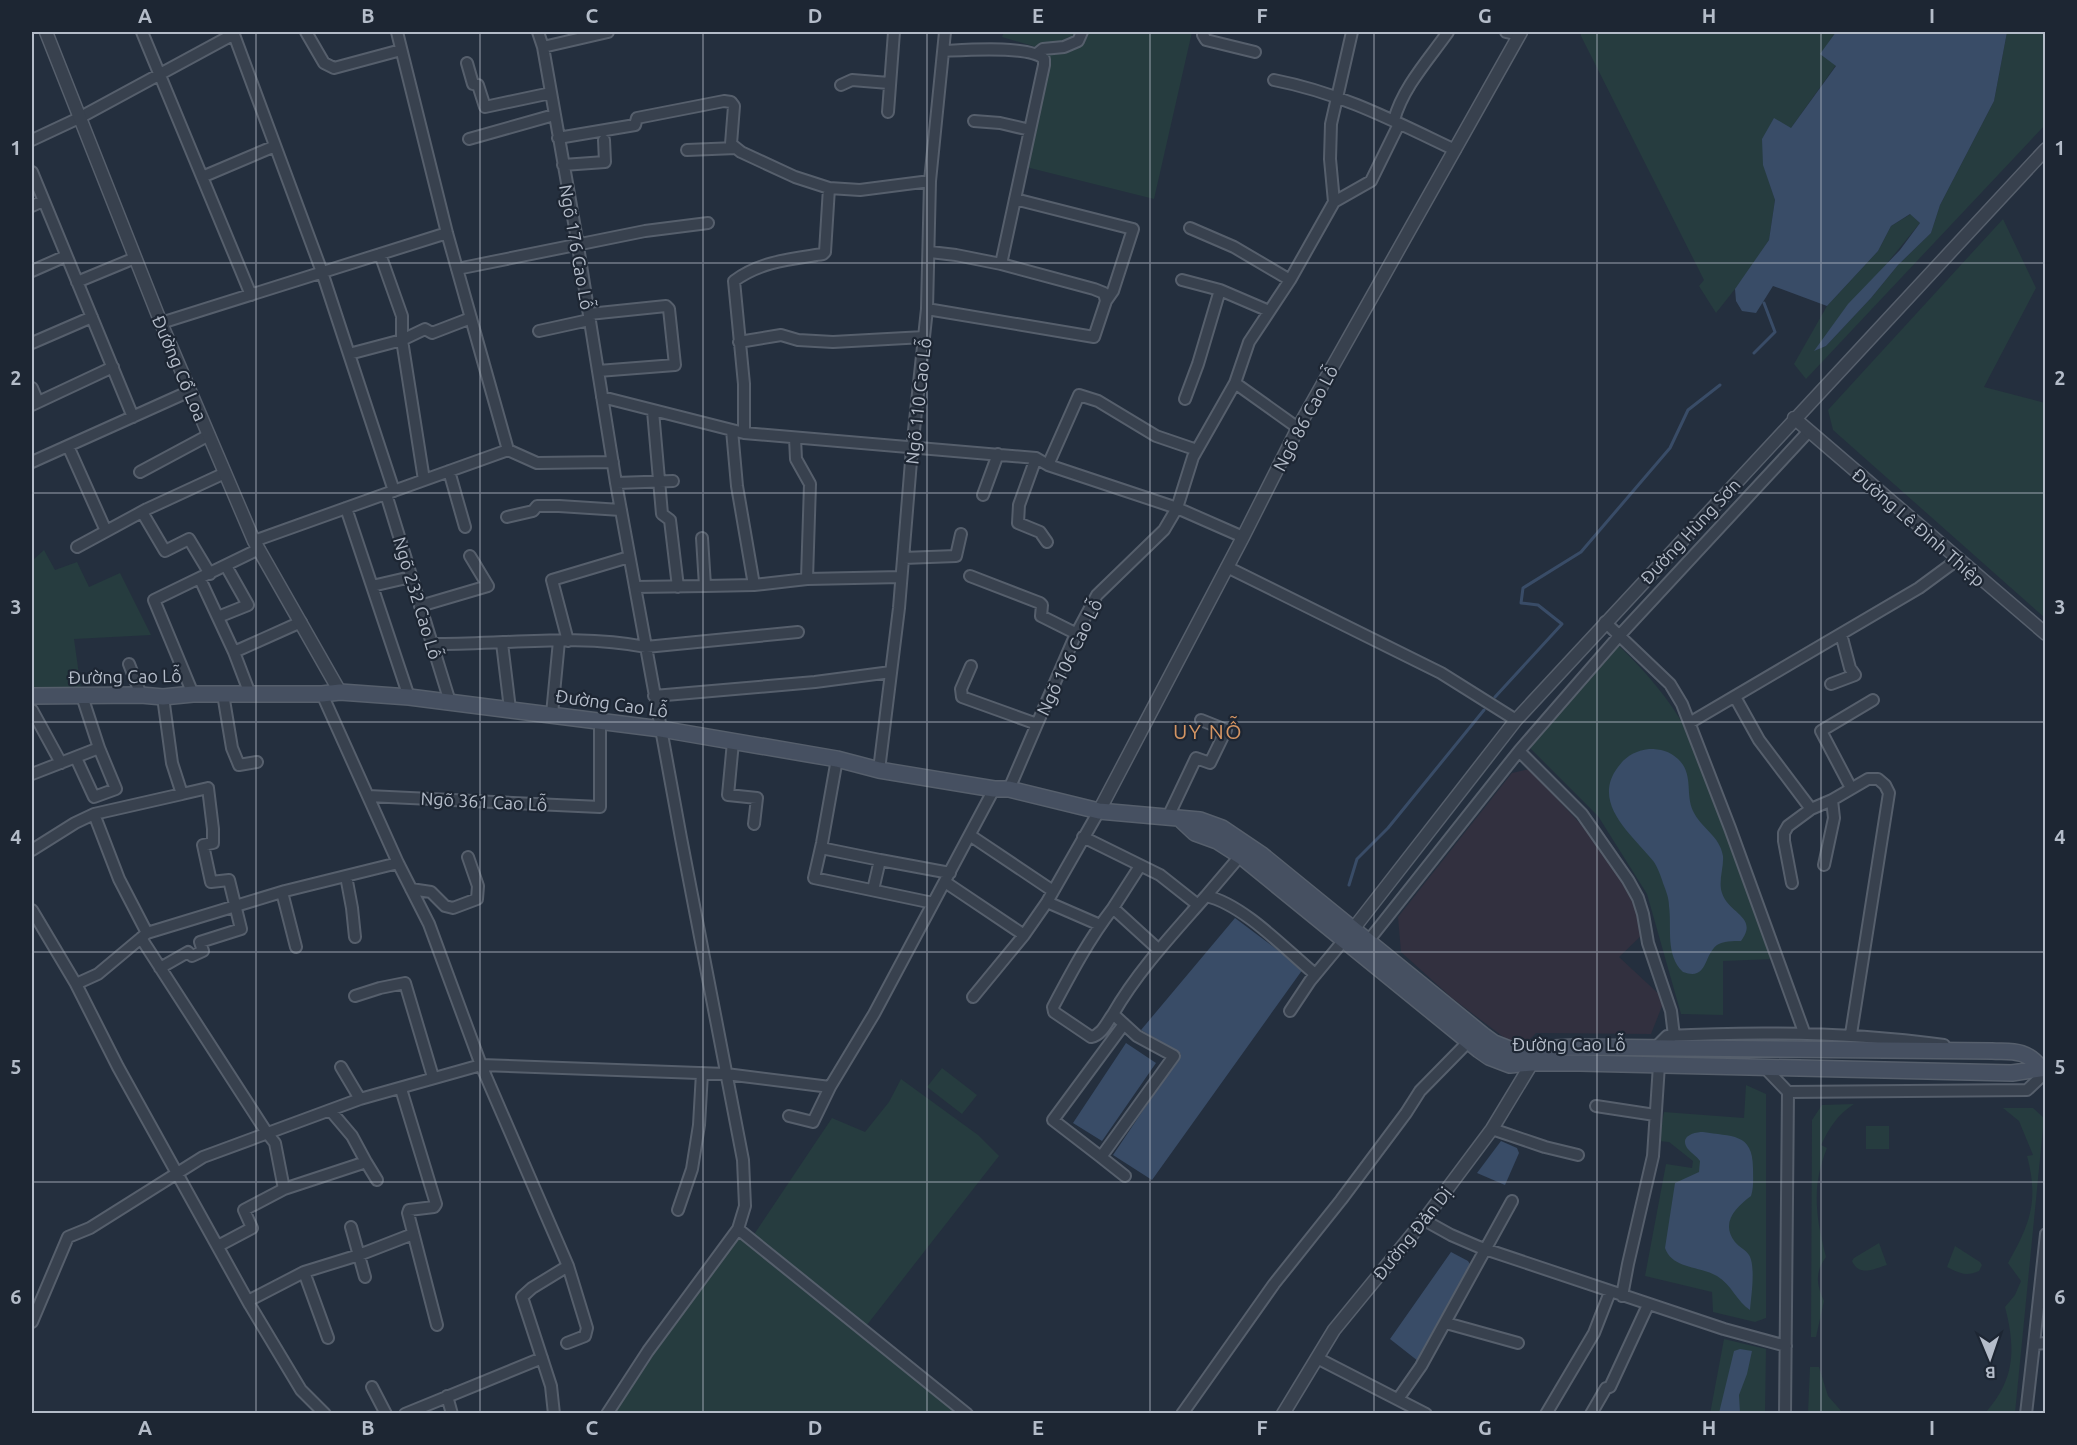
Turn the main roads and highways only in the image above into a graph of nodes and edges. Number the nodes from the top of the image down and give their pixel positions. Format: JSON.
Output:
{"nodes":[{"id":1,"x":32,"y":696,"type":"edge"},
{"id":2,"x":1174,"y":818,"type":"junction"},
{"id":3,"x":1349,"y":934,"type":"junction"},
{"id":4,"x":1533,"y":1056,"type":"junction"},
{"id":5,"x":2044,"y":1069,"type":"edge"}],
"edges":[{"from":1,"to":2,"type":"main road","name":"Đường Cao Lỗ"},
{"from":2,"to":3,"type":"main road","name":"Đường Cao Lỗ"},
{"from":2,"to":3,"type":"main road","name":"Đường Cao Lỗ"},
{"from":3,"to":4,"type":"main road","name":"Đường Cao Lỗ"},
{"from":3,"to":4,"type":"main road","name":"Đường Cao Lỗ"},
{"from":4,"to":5,"type":"main road","name":"Đường Cao Lỗ"},
{"from":4,"to":5,"type":"main road","name":"Đường Cao Lỗ"}]}
